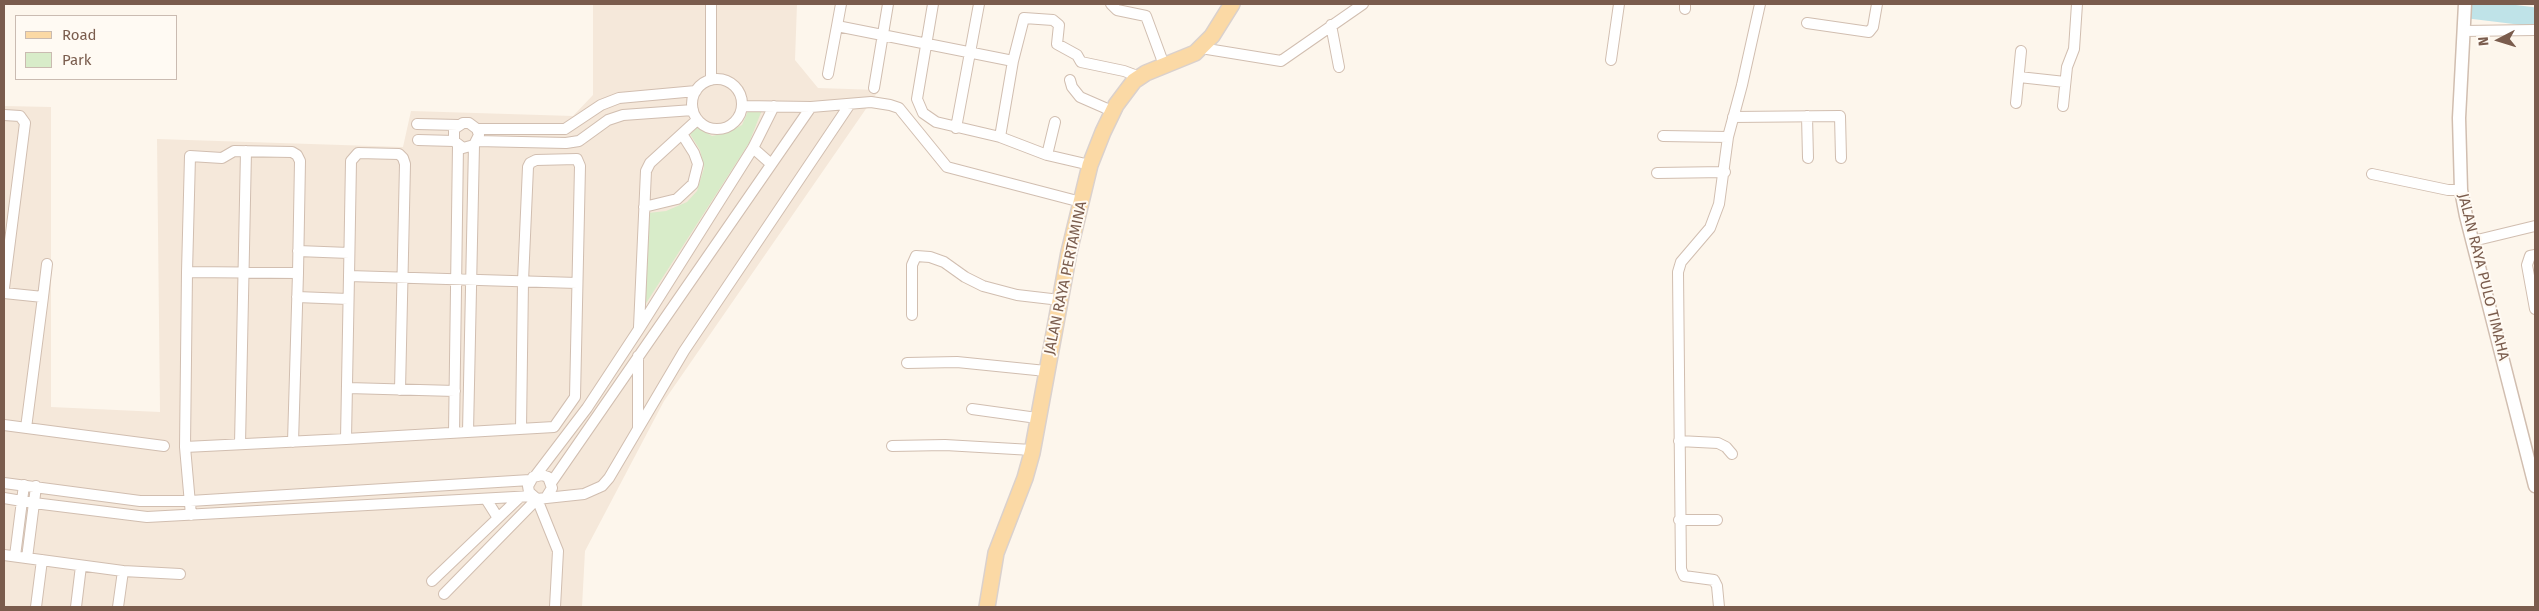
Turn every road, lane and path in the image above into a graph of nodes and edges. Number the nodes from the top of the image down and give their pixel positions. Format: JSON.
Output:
{"nodes":[{"id":1,"x":710,"y":4,"type":"edge"},
{"id":2,"x":840,"y":4,"type":"edge"},
{"id":3,"x":888,"y":4,"type":"edge"},
{"id":4,"x":934,"y":4,"type":"edge"},
{"id":5,"x":979,"y":4,"type":"edge"},
{"id":6,"x":1110,"y":4,"type":"edge"},
{"id":7,"x":1232,"y":4,"type":"edge"},
{"id":8,"x":1362,"y":4,"type":"edge"},
{"id":9,"x":1619,"y":4,"type":"edge"},
{"id":10,"x":1760,"y":4,"type":"edge"},
{"id":11,"x":1877,"y":4,"type":"edge"},
{"id":12,"x":2077,"y":4,"type":"edge"},
{"id":13,"x":2464,"y":4,"type":"edge"},
{"id":14,"x":1807,"y":24,"type":"dead end"},
{"id":15,"x":1331,"y":25,"type":"junction"},
{"id":16,"x":837,"y":26,"type":"junction"},
{"id":17,"x":2535,"y":30,"type":"edge"},
{"id":18,"x":2466,"y":31,"type":"junction"},
{"id":19,"x":883,"y":35,"type":"junction"},
{"id":20,"x":926,"y":44,"type":"junction"},
{"id":21,"x":1201,"y":48,"type":"junction"},
{"id":22,"x":2022,"y":52,"type":"dead end"},
{"id":23,"x":970,"y":53,"type":"junction"},
{"id":24,"x":1013,"y":60,"type":"junction"},
{"id":25,"x":1611,"y":60,"type":"dead end"},
{"id":26,"x":1164,"y":65,"type":"junction"},
{"id":27,"x":1338,"y":67,"type":"dead end"},
{"id":28,"x":828,"y":74,"type":"dead end"},
{"id":29,"x":1140,"y":77,"type":"junction"},
{"id":30,"x":2019,"y":78,"type":"junction"},
{"id":31,"x":710,"y":80,"type":"junction"},
{"id":32,"x":1070,"y":80,"type":"dead end"},
{"id":33,"x":2065,"y":82,"type":"junction"},
{"id":34,"x":874,"y":88,"type":"dead end"},
{"id":35,"x":696,"y":91,"type":"junction"},
{"id":36,"x":2016,"y":103,"type":"dead end"},
{"id":37,"x":850,"y":104,"type":"junction"},
{"id":38,"x":742,"y":106,"type":"junction"},
{"id":39,"x":774,"y":106,"type":"junction"},
{"id":40,"x":2063,"y":106,"type":"dead end"},
{"id":41,"x":811,"y":107,"type":"junction"},
{"id":42,"x":1112,"y":111,"type":"junction"},
{"id":43,"x":4,"y":115,"type":"edge"},
{"id":44,"x":695,"y":115,"type":"junction"},
{"id":45,"x":1807,"y":116,"type":"junction"},
{"id":46,"x":1733,"y":117,"type":"junction"},
{"id":47,"x":1055,"y":122,"type":"dead end"},
{"id":48,"x":417,"y":124,"type":"dead end"},
{"id":49,"x":458,"y":125,"type":"junction"},
{"id":50,"x":956,"y":128,"type":"junction"},
{"id":51,"x":477,"y":129,"type":"junction"},
{"id":52,"x":682,"y":134,"type":"junction"},
{"id":53,"x":1662,"y":136,"type":"dead end"},
{"id":54,"x":1000,"y":137,"type":"junction"},
{"id":55,"x":1728,"y":137,"type":"junction"},
{"id":56,"x":418,"y":140,"type":"dead end"},
{"id":57,"x":456,"y":143,"type":"junction"},
{"id":58,"x":475,"y":143,"type":"junction"},
{"id":59,"x":753,"y":148,"type":"junction"},
{"id":60,"x":246,"y":151,"type":"junction"},
{"id":61,"x":1047,"y":155,"type":"junction"},
{"id":62,"x":1808,"y":158,"type":"dead end"},
{"id":63,"x":1841,"y":158,"type":"dead end"},
{"id":64,"x":770,"y":163,"type":"junction"},
{"id":65,"x":1090,"y":165,"type":"junction"},
{"id":66,"x":1657,"y":172,"type":"dead end"},
{"id":67,"x":1725,"y":172,"type":"junction"},
{"id":68,"x":2372,"y":174,"type":"dead end"},
{"id":69,"x":2461,"y":190,"type":"junction"},
{"id":70,"x":1081,"y":202,"type":"junction"},
{"id":71,"x":644,"y":207,"type":"junction"},
{"id":72,"x":2535,"y":226,"type":"edge"},
{"id":73,"x":2482,"y":239,"type":"junction"},
{"id":74,"x":298,"y":250,"type":"junction"},
{"id":75,"x":349,"y":253,"type":"junction"},
{"id":76,"x":2535,"y":255,"type":"edge"},
{"id":77,"x":47,"y":264,"type":"dead end"},
{"id":78,"x":187,"y":272,"type":"junction"},
{"id":79,"x":244,"y":272,"type":"junction"},
{"id":80,"x":298,"y":273,"type":"junction"},
{"id":81,"x":349,"y":276,"type":"junction"},
{"id":82,"x":402,"y":277,"type":"junction"},
{"id":83,"x":456,"y":280,"type":"junction"},
{"id":84,"x":470,"y":280,"type":"junction"},
{"id":85,"x":523,"y":281,"type":"junction"},
{"id":86,"x":577,"y":284,"type":"junction"},
{"id":87,"x":4,"y":288,"type":"edge"},
{"id":88,"x":4,"y":293,"type":"edge"},
{"id":89,"x":43,"y":297,"type":"junction"},
{"id":90,"x":297,"y":297,"type":"junction"},
{"id":91,"x":348,"y":299,"type":"junction"},
{"id":92,"x":1060,"y":300,"type":"junction"},
{"id":93,"x":2535,"y":309,"type":"edge"},
{"id":94,"x":912,"y":315,"type":"dead end"},
{"id":95,"x":639,"y":329,"type":"junction"},
{"id":96,"x":638,"y":356,"type":"junction"},
{"id":97,"x":907,"y":363,"type":"dead end"},
{"id":98,"x":1046,"y":371,"type":"junction"},
{"id":99,"x":348,"y":388,"type":"junction"},
{"id":100,"x":400,"y":390,"type":"junction"},
{"id":101,"x":455,"y":391,"type":"junction"},
{"id":102,"x":972,"y":409,"type":"dead end"},
{"id":103,"x":1037,"y":418,"type":"junction"},
{"id":104,"x":4,"y":425,"type":"edge"},
{"id":105,"x":26,"y":428,"type":"junction"},
{"id":106,"x":522,"y":428,"type":"junction"},
{"id":107,"x":638,"y":430,"type":"junction"},
{"id":108,"x":468,"y":432,"type":"junction"},
{"id":109,"x":454,"y":433,"type":"junction"},
{"id":110,"x":346,"y":439,"type":"junction"},
{"id":111,"x":1679,"y":441,"type":"junction"},
{"id":112,"x":293,"y":442,"type":"junction"},
{"id":113,"x":240,"y":444,"type":"junction"},
{"id":114,"x":164,"y":446,"type":"dead end"},
{"id":115,"x":892,"y":446,"type":"dead end"},
{"id":116,"x":185,"y":447,"type":"junction"},
{"id":117,"x":1032,"y":450,"type":"junction"},
{"id":118,"x":1732,"y":454,"type":"dead end"},
{"id":119,"x":533,"y":477,"type":"junction"},
{"id":120,"x":4,"y":482,"type":"edge"},
{"id":121,"x":551,"y":482,"type":"junction"},
{"id":122,"x":24,"y":485,"type":"junction"},
{"id":123,"x":36,"y":486,"type":"junction"},
{"id":124,"x":2535,"y":486,"type":"edge"},
{"id":125,"x":539,"y":497,"type":"junction"},
{"id":126,"x":4,"y":498,"type":"edge"},
{"id":127,"x":519,"y":498,"type":"junction"},
{"id":128,"x":486,"y":499,"type":"junction"},
{"id":129,"x":190,"y":500,"type":"junction"},
{"id":130,"x":22,"y":501,"type":"junction"},
{"id":131,"x":34,"y":502,"type":"junction"},
{"id":132,"x":191,"y":515,"type":"junction"},
{"id":133,"x":498,"y":518,"type":"junction"},
{"id":134,"x":1679,"y":520,"type":"junction"},
{"id":135,"x":1717,"y":520,"type":"dead end"},
{"id":136,"x":4,"y":555,"type":"edge"},
{"id":137,"x":15,"y":556,"type":"junction"},
{"id":138,"x":27,"y":558,"type":"junction"},
{"id":139,"x":42,"y":560,"type":"junction"},
{"id":140,"x":81,"y":566,"type":"junction"},
{"id":141,"x":123,"y":571,"type":"junction"},
{"id":142,"x":180,"y":574,"type":"dead end"},
{"id":143,"x":432,"y":582,"type":"dead end"},
{"id":144,"x":444,"y":594,"type":"dead end"},
{"id":145,"x":36,"y":607,"type":"edge"},
{"id":146,"x":76,"y":607,"type":"edge"},
{"id":147,"x":118,"y":607,"type":"edge"},
{"id":148,"x":555,"y":607,"type":"edge"},
{"id":149,"x":988,"y":607,"type":"edge"},
{"id":150,"x":1719,"y":607,"type":"edge"}],
"edges":[{"from":1,"to":31,"type":"street"},
{"from":2,"to":16,"type":"street"},
{"from":3,"to":19,"type":"street"},
{"from":4,"to":20,"type":"street"},
{"from":5,"to":23,"type":"street"},
{"from":6,"to":26,"type":"street"},
{"from":7,"to":21,"type":"main road","name":"JALAN RAYA PERTAMINA"},
{"from":8,"to":15,"type":"street"},
{"from":9,"to":25,"type":"street"},
{"from":10,"to":46,"type":"street"},
{"from":11,"to":14,"type":"street"},
{"from":12,"to":33,"type":"street"},
{"from":13,"to":18,"type":"street","name":"JALAN RAYA PULO TIMAHA"},
{"from":15,"to":21,"type":"street"},
{"from":15,"to":27,"type":"street"},
{"from":16,"to":19,"type":"street"},
{"from":16,"to":28,"type":"street"},
{"from":17,"to":18,"type":"street"},
{"from":18,"to":69,"type":"street","name":"JALAN RAYA PULO TIMAHA"},
{"from":19,"to":20,"type":"street"},
{"from":19,"to":34,"type":"street"},
{"from":20,"to":23,"type":"street"},
{"from":20,"to":50,"type":"street"},
{"from":21,"to":26,"type":"main road","name":"JALAN RAYA PERTAMINA"},
{"from":22,"to":30,"type":"street"},
{"from":23,"to":24,"type":"street"},
{"from":23,"to":50,"type":"street"},
{"from":24,"to":29,"type":"street"},
{"from":24,"to":54,"type":"street"},
{"from":26,"to":29,"type":"main road","name":"JALAN RAYA PERTAMINA"},
{"from":29,"to":42,"type":"main road","name":"JALAN RAYA PERTAMINA"},
{"from":30,"to":33,"type":"street"},
{"from":30,"to":36,"type":"street"},
{"from":31,"to":35,"type":"street"},
{"from":31,"to":38,"type":"street"},
{"from":32,"to":42,"type":"street"},
{"from":33,"to":40,"type":"street"},
{"from":35,"to":44,"type":"street"},
{"from":35,"to":51,"type":"street"},
{"from":37,"to":41,"type":"street"},
{"from":37,"to":70,"type":"street"},
{"from":37,"to":107,"type":"street"},
{"from":38,"to":39,"type":"street"},
{"from":38,"to":44,"type":"street"},
{"from":39,"to":41,"type":"street"},
{"from":39,"to":59,"type":"street"},
{"from":41,"to":64,"type":"street"},
{"from":42,"to":65,"type":"main road","name":"JALAN RAYA PERTAMINA"},
{"from":43,"to":87,"type":"street"},
{"from":44,"to":52,"type":"street"},
{"from":44,"to":58,"type":"street"},
{"from":45,"to":46,"type":"street"},
{"from":45,"to":62,"type":"street"},
{"from":45,"to":63,"type":"street"},
{"from":46,"to":55,"type":"street"},
{"from":47,"to":61,"type":"street"},
{"from":48,"to":49,"type":"street"},
{"from":49,"to":51,"type":"street"},
{"from":49,"to":57,"type":"street"},
{"from":50,"to":54,"type":"street"},
{"from":51,"to":58,"type":"street"},
{"from":52,"to":71,"type":"street"},
{"from":52,"to":71,"type":"street"},
{"from":53,"to":55,"type":"street"},
{"from":54,"to":61,"type":"street"},
{"from":55,"to":67,"type":"street"},
{"from":56,"to":57,"type":"street"},
{"from":57,"to":58,"type":"street"},
{"from":57,"to":83,"type":"street"},
{"from":58,"to":84,"type":"street"},
{"from":59,"to":64,"type":"street"},
{"from":59,"to":95,"type":"street"},
{"from":60,"to":74,"type":"street"},
{"from":60,"to":78,"type":"street"},
{"from":60,"to":79,"type":"street"},
{"from":61,"to":65,"type":"street"},
{"from":64,"to":96,"type":"street"},
{"from":65,"to":70,"type":"main road","name":"JALAN RAYA PERTAMINA"},
{"from":66,"to":67,"type":"street"},
{"from":67,"to":111,"type":"street"},
{"from":68,"to":69,"type":"street"},
{"from":69,"to":73,"type":"street","name":"JALAN RAYA PULO TIMAHA"},
{"from":70,"to":92,"type":"main road","name":"JALAN RAYA PERTAMINA"},
{"from":71,"to":95,"type":"street"},
{"from":72,"to":73,"type":"street"},
{"from":73,"to":124,"type":"street","name":"JALAN RAYA PULO TIMAHA"},
{"from":74,"to":75,"type":"street"},
{"from":74,"to":80,"type":"street"},
{"from":75,"to":81,"type":"street"},
{"from":75,"to":82,"type":"street"},
{"from":76,"to":93,"type":"street"},
{"from":77,"to":89,"type":"street"},
{"from":78,"to":79,"type":"street"},
{"from":78,"to":116,"type":"street"},
{"from":79,"to":80,"type":"street"},
{"from":79,"to":113,"type":"street"},
{"from":80,"to":90,"type":"street"},
{"from":81,"to":82,"type":"street"},
{"from":81,"to":91,"type":"street"},
{"from":82,"to":83,"type":"street"},
{"from":82,"to":100,"type":"street"},
{"from":83,"to":84,"type":"street"},
{"from":83,"to":101,"type":"street"},
{"from":84,"to":85,"type":"street"},
{"from":84,"to":108,"type":"street"},
{"from":85,"to":86,"type":"street"},
{"from":85,"to":86,"type":"street"},
{"from":85,"to":106,"type":"street"},
{"from":86,"to":106,"type":"street"},
{"from":88,"to":89,"type":"street"},
{"from":89,"to":105,"type":"street"},
{"from":90,"to":91,"type":"street"},
{"from":90,"to":112,"type":"street"},
{"from":91,"to":99,"type":"street"},
{"from":92,"to":94,"type":"street"},
{"from":92,"to":98,"type":"main road","name":"JALAN RAYA PERTAMINA"},
{"from":95,"to":96,"type":"street"},
{"from":95,"to":119,"type":"street"},
{"from":96,"to":107,"type":"street"},
{"from":96,"to":121,"type":"street"},
{"from":97,"to":98,"type":"street"},
{"from":98,"to":103,"type":"main road","name":"JALAN RAYA PERTAMINA"},
{"from":99,"to":100,"type":"street"},
{"from":99,"to":110,"type":"street"},
{"from":100,"to":101,"type":"street"},
{"from":101,"to":109,"type":"street"},
{"from":102,"to":103,"type":"street"},
{"from":103,"to":117,"type":"main road","name":"JALAN RAYA PERTAMINA"},
{"from":104,"to":105,"type":"street"},
{"from":105,"to":114,"type":"street"},
{"from":106,"to":108,"type":"street"},
{"from":107,"to":125,"type":"street"},
{"from":108,"to":109,"type":"street"},
{"from":109,"to":110,"type":"street"},
{"from":110,"to":112,"type":"street"},
{"from":111,"to":118,"type":"street"},
{"from":111,"to":134,"type":"street"},
{"from":112,"to":113,"type":"street"},
{"from":113,"to":116,"type":"street"},
{"from":115,"to":117,"type":"street"},
{"from":116,"to":129,"type":"street"},
{"from":117,"to":149,"type":"main road","name":"JALAN RAYA PERTAMINA"},
{"from":119,"to":121,"type":"street"},
{"from":119,"to":125,"type":"street"},
{"from":119,"to":129,"type":"street"},
{"from":120,"to":122,"type":"street"},
{"from":121,"to":125,"type":"street"},
{"from":122,"to":123,"type":"street"},
{"from":122,"to":130,"type":"street"},
{"from":123,"to":129,"type":"street"},
{"from":123,"to":131,"type":"street"},
{"from":125,"to":127,"type":"street"},
{"from":125,"to":144,"type":"street"},
{"from":125,"to":148,"type":"street"},
{"from":126,"to":130,"type":"street"},
{"from":127,"to":128,"type":"street"},
{"from":127,"to":133,"type":"street"},
{"from":128,"to":132,"type":"street"},
{"from":128,"to":133,"type":"street"},
{"from":129,"to":132,"type":"street"},
{"from":130,"to":131,"type":"street"},
{"from":130,"to":137,"type":"street"},
{"from":131,"to":132,"type":"street"},
{"from":131,"to":138,"type":"street"},
{"from":133,"to":143,"type":"street"},
{"from":134,"to":135,"type":"street"},
{"from":134,"to":150,"type":"street"},
{"from":136,"to":137,"type":"street"},
{"from":137,"to":138,"type":"street"},
{"from":138,"to":139,"type":"street"},
{"from":139,"to":140,"type":"street"},
{"from":139,"to":145,"type":"street"},
{"from":140,"to":141,"type":"street"},
{"from":140,"to":146,"type":"street"},
{"from":141,"to":142,"type":"street"},
{"from":141,"to":147,"type":"street"}]}
